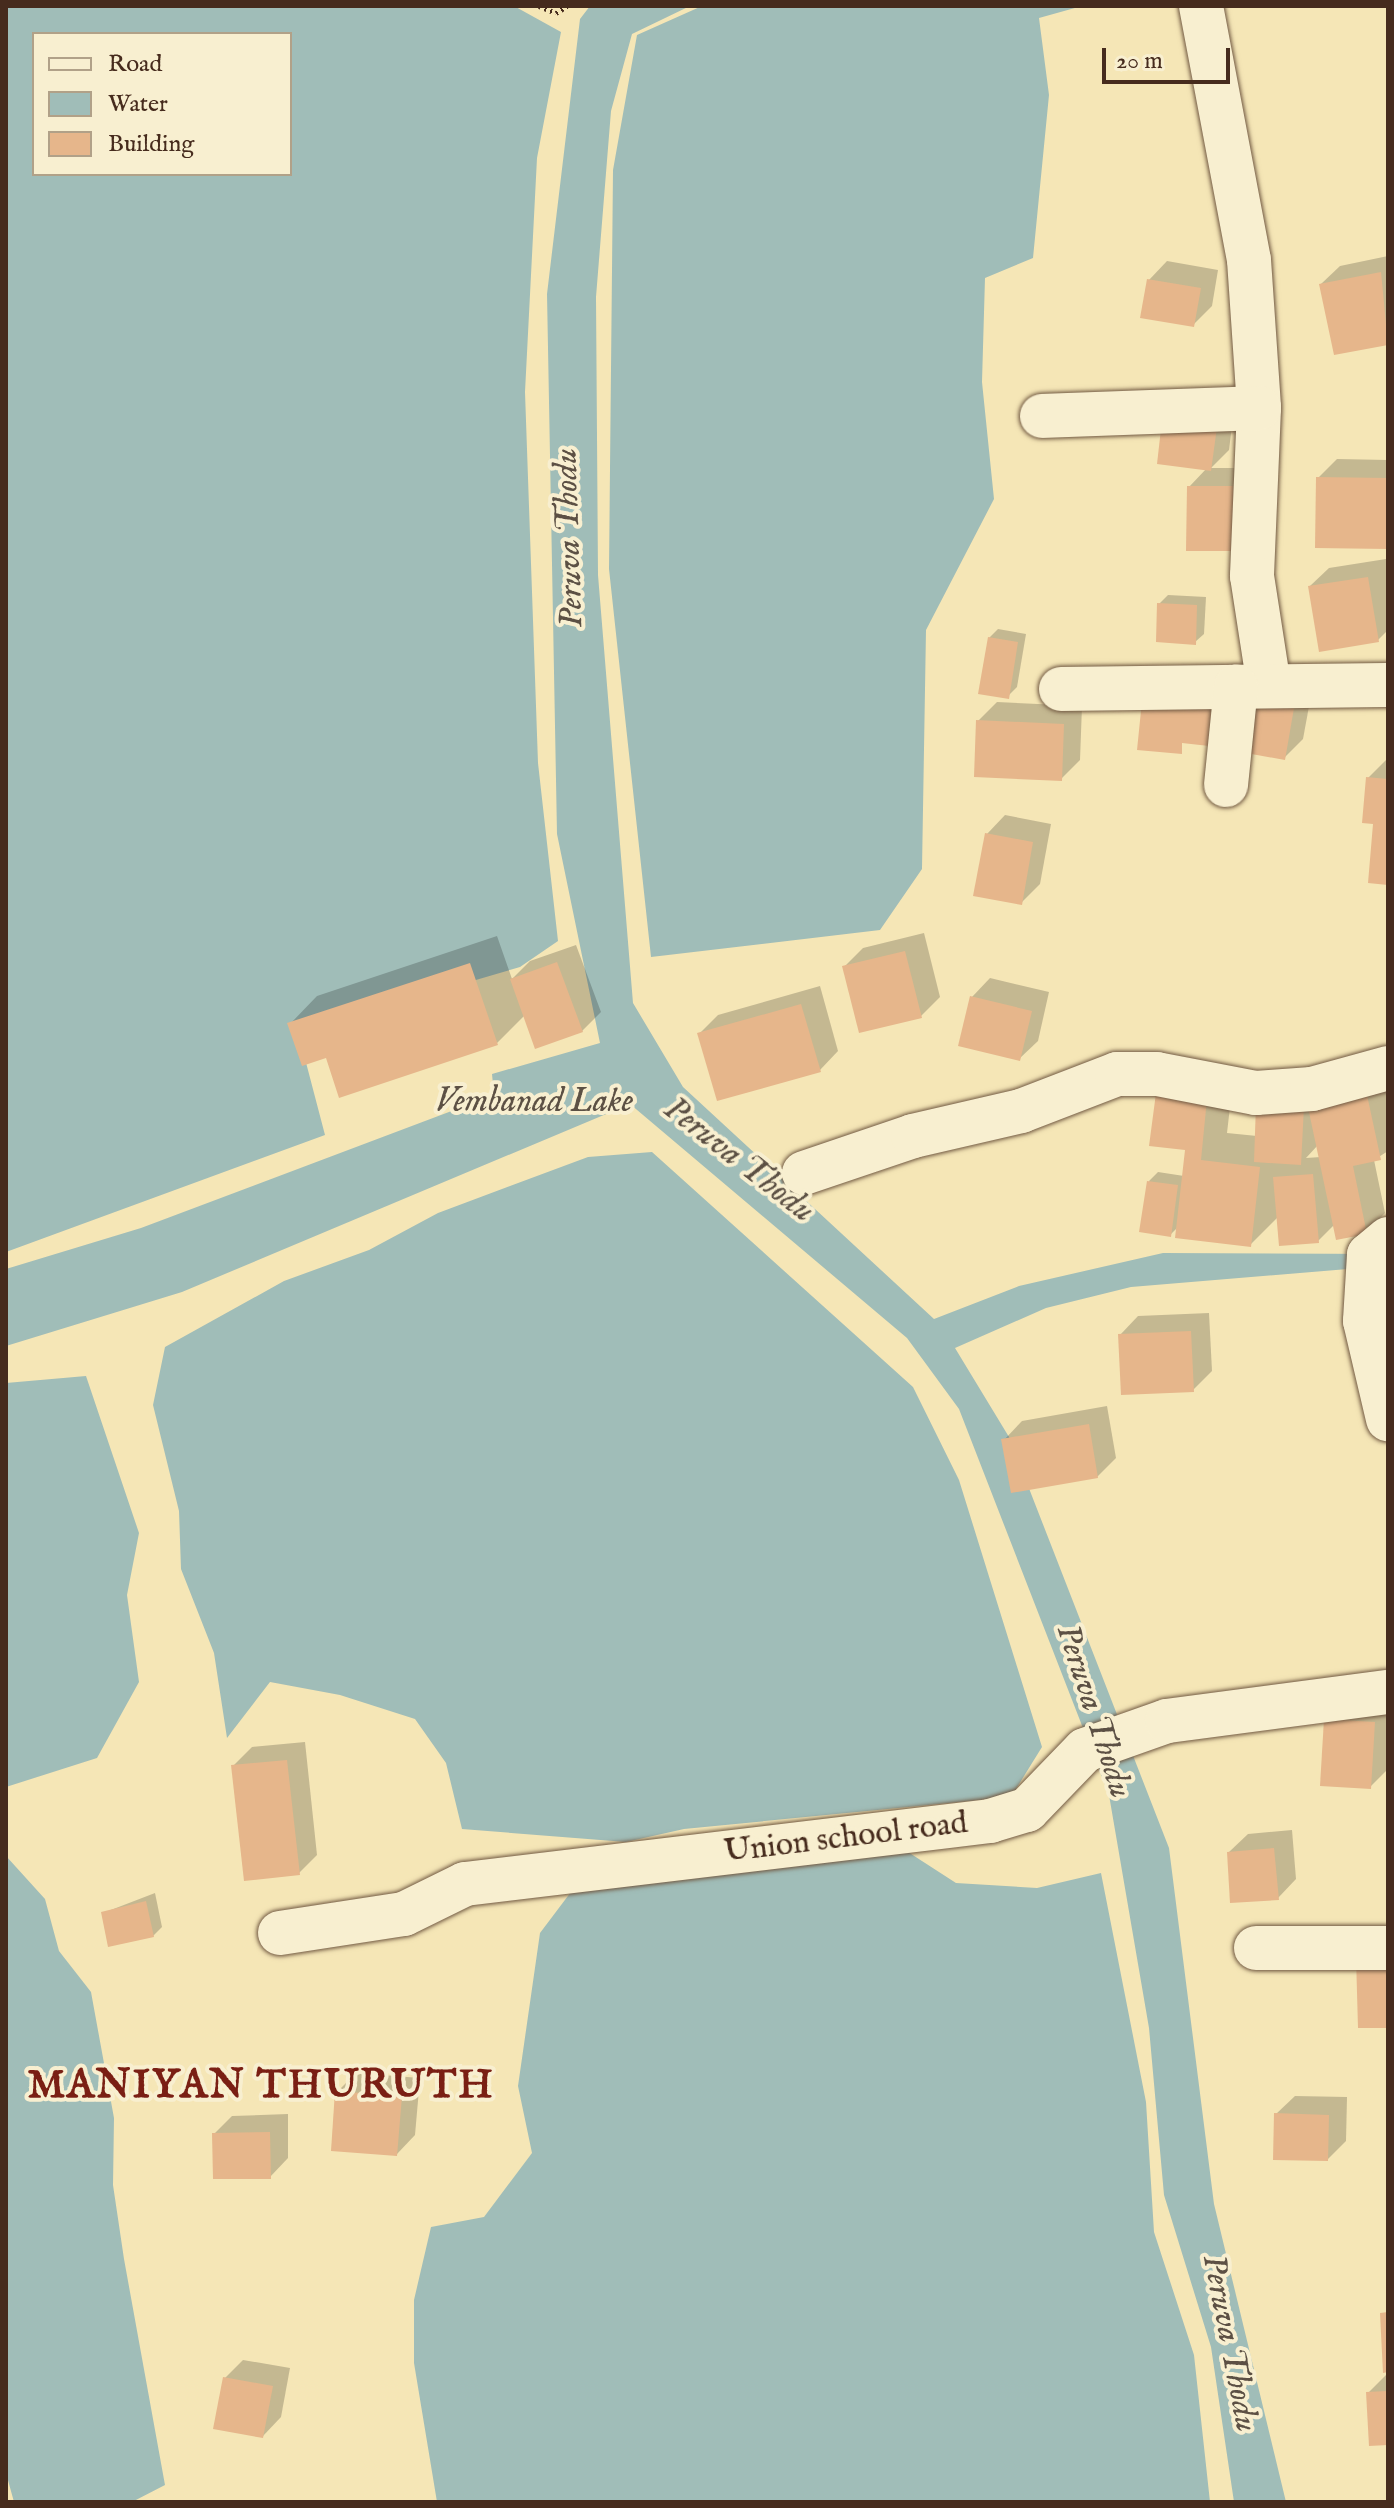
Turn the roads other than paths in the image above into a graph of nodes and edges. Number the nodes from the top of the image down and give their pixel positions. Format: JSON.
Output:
{"nodes":[{"id":1,"x":1201,"y":6,"type":"edge"},
{"id":2,"x":1259,"y":408,"type":"junction"},
{"id":3,"x":1042,"y":416,"type":"dead end"},
{"id":4,"x":1388,"y":685,"type":"edge"},
{"id":5,"x":1253,"y":687,"type":"junction"},
{"id":6,"x":1061,"y":689,"type":"dead end"},
{"id":7,"x":1226,"y":785,"type":"dead end"},
{"id":8,"x":1388,"y":1068,"type":"edge"},
{"id":9,"x":804,"y":1173,"type":"dead end"},
{"id":10,"x":1375,"y":1257,"type":"edge"},
{"id":11,"x":1388,"y":1419,"type":"edge"},
{"id":12,"x":1388,"y":1692,"type":"edge"},
{"id":13,"x":280,"y":1933,"type":"dead end"},
{"id":14,"x":1256,"y":1948,"type":"dead end"},
{"id":15,"x":1388,"y":1948,"type":"edge"}],
"edges":[{"from":1,"to":2,"type":"street"},
{"from":2,"to":3,"type":"street"},
{"from":2,"to":5,"type":"street"},
{"from":4,"to":5,"type":"street"},
{"from":5,"to":6,"type":"street"},
{"from":5,"to":7,"type":"street"},
{"from":8,"to":9,"type":"street"},
{"from":10,"to":11,"type":"street"},
{"from":12,"to":13,"type":"street","name":"Union school road"},
{"from":14,"to":15,"type":"street"}]}
